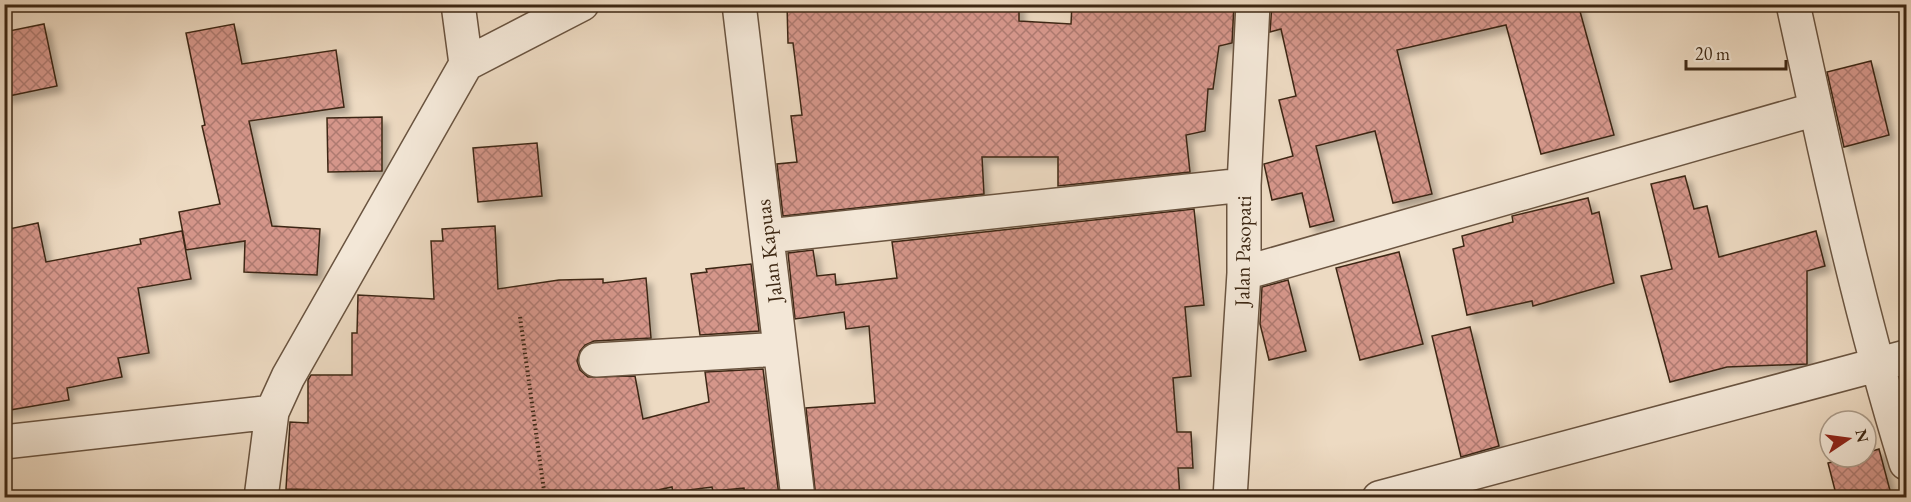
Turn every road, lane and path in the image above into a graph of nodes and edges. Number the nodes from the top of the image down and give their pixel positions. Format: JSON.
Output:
{"nodes":[{"id":1,"x":458,"y":4,"type":"edge"},
{"id":2,"x":582,"y":4,"type":"edge"},
{"id":3,"x":739,"y":4,"type":"edge"},
{"id":4,"x":1253,"y":4,"type":"edge"},
{"id":5,"x":1793,"y":4,"type":"edge"},
{"id":6,"x":466,"y":64,"type":"junction"},
{"id":7,"x":1816,"y":109,"type":"junction"},
{"id":8,"x":1244,"y":185,"type":"junction"},
{"id":9,"x":768,"y":236,"type":"junction"},
{"id":10,"x":1244,"y":273,"type":"junction"},
{"id":11,"x":520,"y":317,"type":"dead end"},
{"id":12,"x":780,"y":349,"type":"junction"},
{"id":13,"x":1906,"y":357,"type":"edge"},
{"id":14,"x":596,"y":360,"type":"dead end"},
{"id":15,"x":1876,"y":365,"type":"junction"},
{"id":16,"x":272,"y":412,"type":"junction"},
{"id":17,"x":4,"y":442,"type":"edge"},
{"id":18,"x":1906,"y":463,"type":"edge"},
{"id":19,"x":261,"y":498,"type":"edge"},
{"id":20,"x":545,"y":498,"type":"edge"},
{"id":21,"x":798,"y":498,"type":"edge"},
{"id":22,"x":1230,"y":498,"type":"edge"},
{"id":23,"x":1379,"y":498,"type":"edge"}],
"edges":[{"from":1,"to":6,"type":"street"},
{"from":2,"to":6,"type":"street"},
{"from":3,"to":9,"type":"street","name":"Jalan Kapuas"},
{"from":4,"to":8,"type":"street","name":"Jalan Pasopati"},
{"from":5,"to":7,"type":"street"},
{"from":6,"to":16,"type":"street"},
{"from":7,"to":10,"type":"street"},
{"from":7,"to":15,"type":"street"},
{"from":8,"to":9,"type":"street"},
{"from":8,"to":10,"type":"street","name":"Jalan Pasopati"},
{"from":9,"to":12,"type":"street","name":"Jalan Kapuas"},
{"from":10,"to":22,"type":"street","name":"Jalan Pasopati"},
{"from":11,"to":20,"type":"path"},
{"from":12,"to":14,"type":"street"},
{"from":12,"to":21,"type":"street","name":"Jalan Kapuas"},
{"from":13,"to":15,"type":"street"},
{"from":15,"to":18,"type":"street"},
{"from":15,"to":23,"type":"street"},
{"from":16,"to":17,"type":"street"},
{"from":16,"to":19,"type":"street"}]}
